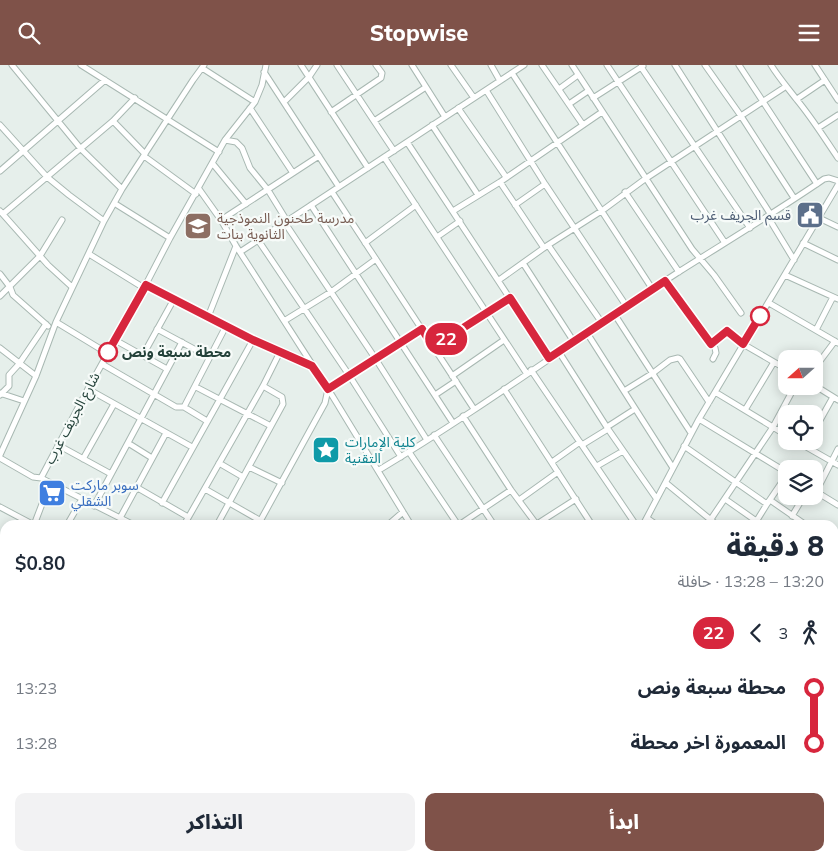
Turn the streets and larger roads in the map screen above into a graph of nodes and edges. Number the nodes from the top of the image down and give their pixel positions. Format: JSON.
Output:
{"nodes":[{"id":1,"x":12,"y":65,"type":"edge"},
{"id":2,"x":81,"y":65,"type":"edge"},
{"id":3,"x":266,"y":65,"type":"edge"},
{"id":4,"x":300,"y":65,"type":"edge"},
{"id":5,"x":317,"y":65,"type":"edge"},
{"id":6,"x":337,"y":65,"type":"edge"},
{"id":7,"x":376,"y":65,"type":"edge"},
{"id":8,"x":412,"y":65,"type":"edge"},
{"id":9,"x":452,"y":65,"type":"edge"},
{"id":10,"x":491,"y":65,"type":"edge"},
{"id":11,"x":524,"y":65,"type":"edge"},
{"id":12,"x":542,"y":65,"type":"edge"},
{"id":13,"x":572,"y":65,"type":"edge"},
{"id":14,"x":607,"y":65,"type":"edge"},
{"id":15,"x":675,"y":65,"type":"edge"},
{"id":16,"x":705,"y":65,"type":"edge"},
{"id":17,"x":738,"y":65,"type":"edge"},
{"id":18,"x":771,"y":65,"type":"edge"},
{"id":19,"x":815,"y":65,"type":"edge"},
{"id":20,"x":203,"y":66,"type":"edge"},
{"id":21,"x":642,"y":66,"type":"edge"},
{"id":22,"x":264,"y":72,"type":"junction"},
{"id":23,"x":512,"y":73,"type":"junction"},
{"id":24,"x":578,"y":75,"type":"junction"},
{"id":25,"x":309,"y":77,"type":"junction"},
{"id":26,"x":825,"y":79,"type":"junction"},
{"id":27,"x":105,"y":80,"type":"junction"},
{"id":28,"x":500,"y":81,"type":"junction"},
{"id":29,"x":618,"y":82,"type":"junction"},
{"id":30,"x":426,"y":87,"type":"junction"},
{"id":31,"x":785,"y":87,"type":"junction"},
{"id":32,"x":559,"y":89,"type":"junction"},
{"id":33,"x":486,"y":90,"type":"junction"},
{"id":34,"x":588,"y":91,"type":"junction"},
{"id":35,"x":357,"y":95,"type":"junction"},
{"id":36,"x":135,"y":98,"type":"junction"},
{"id":37,"x":474,"y":98,"type":"junction"},
{"id":38,"x":593,"y":98,"type":"junction"},
{"id":39,"x":797,"y":99,"type":"junction"},
{"id":40,"x":838,"y":100,"type":"edge"},
{"id":41,"x":255,"y":101,"type":"junction"},
{"id":42,"x":762,"y":101,"type":"junction"},
{"id":43,"x":284,"y":102,"type":"junction"},
{"id":44,"x":569,"y":104,"type":"junction"},
{"id":45,"x":250,"y":108,"type":"junction"},
{"id":46,"x":458,"y":108,"type":"junction"},
{"id":47,"x":331,"y":112,"type":"junction"},
{"id":48,"x":602,"y":112,"type":"junction"},
{"id":49,"x":838,"y":115,"type":"edge"},
{"id":50,"x":741,"y":116,"type":"junction"},
{"id":51,"x":445,"y":117,"type":"junction"},
{"id":52,"x":168,"y":118,"type":"junction"},
{"id":53,"x":59,"y":121,"type":"junction"},
{"id":54,"x":113,"y":121,"type":"junction"},
{"id":55,"x":374,"y":121,"type":"junction"},
{"id":56,"x":0,"y":125,"type":"edge"},
{"id":57,"x":432,"y":125,"type":"junction"},
{"id":58,"x":583,"y":125,"type":"junction"},
{"id":59,"x":818,"y":128,"type":"junction"},
{"id":60,"x":717,"y":132,"type":"junction"},
{"id":61,"x":225,"y":140,"type":"junction"},
{"id":62,"x":407,"y":142,"type":"junction"},
{"id":63,"x":557,"y":142,"type":"junction"},
{"id":64,"x":694,"y":146,"type":"junction"},
{"id":65,"x":81,"y":149,"type":"junction"},
{"id":66,"x":23,"y":151,"type":"junction"},
{"id":67,"x":394,"y":151,"type":"junction"},
{"id":68,"x":219,"y":152,"type":"junction"},
{"id":69,"x":145,"y":155,"type":"junction"},
{"id":70,"x":319,"y":156,"type":"junction"},
{"id":71,"x":384,"y":157,"type":"junction"},
{"id":72,"x":838,"y":158,"type":"edge"},
{"id":73,"x":530,"y":161,"type":"junction"},
{"id":74,"x":672,"y":161,"type":"junction"},
{"id":75,"x":213,"y":164,"type":"junction"},
{"id":76,"x":368,"y":168,"type":"junction"},
{"id":77,"x":0,"y":171,"type":"edge"},
{"id":78,"x":293,"y":173,"type":"junction"},
{"id":79,"x":48,"y":177,"type":"junction"},
{"id":80,"x":506,"y":177,"type":"junction"},
{"id":81,"x":645,"y":179,"type":"junction"},
{"id":82,"x":500,"y":182,"type":"junction"},
{"id":83,"x":838,"y":183,"type":"edge"},
{"id":84,"x":545,"y":184,"type":"junction"},
{"id":85,"x":816,"y":184,"type":"junction"},
{"id":86,"x":339,"y":187,"type":"junction"},
{"id":87,"x":122,"y":189,"type":"junction"},
{"id":88,"x":268,"y":190,"type":"junction"},
{"id":89,"x":198,"y":191,"type":"junction"},
{"id":90,"x":332,"y":192,"type":"junction"},
{"id":91,"x":626,"y":192,"type":"junction"},
{"id":92,"x":478,"y":195,"type":"junction"},
{"id":93,"x":794,"y":198,"type":"junction"},
{"id":94,"x":114,"y":203,"type":"junction"},
{"id":95,"x":246,"y":204,"type":"junction"},
{"id":96,"x":311,"y":205,"type":"junction"},
{"id":97,"x":416,"y":205,"type":"junction"},
{"id":98,"x":515,"y":205,"type":"junction"},
{"id":99,"x":602,"y":210,"type":"junction"},
{"id":100,"x":453,"y":211,"type":"junction"},
{"id":101,"x":2,"y":215,"type":"edge"},
{"id":102,"x":770,"y":216,"type":"junction"},
{"id":103,"x":819,"y":218,"type":"junction"},
{"id":104,"x":62,"y":220,"type":"dead end"},
{"id":105,"x":104,"y":221,"type":"junction"},
{"id":106,"x":221,"y":221,"type":"junction"},
{"id":107,"x":460,"y":221,"type":"junction"},
{"id":108,"x":286,"y":222,"type":"junction"},
{"id":109,"x":838,"y":227,"type":"edge"},
{"id":110,"x":575,"y":228,"type":"junction"},
{"id":111,"x":750,"y":228,"type":"junction"},
{"id":112,"x":437,"y":237,"type":"junction"},
{"id":113,"x":170,"y":238,"type":"junction"},
{"id":114,"x":258,"y":240,"type":"junction"},
{"id":115,"x":366,"y":243,"type":"junction"},
{"id":116,"x":726,"y":243,"type":"junction"},
{"id":117,"x":803,"y":243,"type":"junction"},
{"id":118,"x":546,"y":246,"type":"junction"},
{"id":119,"x":236,"y":247,"type":"junction"},
{"id":120,"x":240,"y":252,"type":"junction"},
{"id":121,"x":88,"y":254,"type":"junction"},
{"id":122,"x":40,"y":256,"type":"junction"},
{"id":123,"x":700,"y":258,"type":"junction"},
{"id":124,"x":376,"y":259,"type":"junction"},
{"id":125,"x":794,"y":260,"type":"junction"},
{"id":126,"x":838,"y":260,"type":"edge"},
{"id":127,"x":523,"y":263,"type":"junction"},
{"id":128,"x":679,"y":272,"type":"junction"},
{"id":129,"x":0,"y":274,"type":"edge"},
{"id":130,"x":356,"y":274,"type":"junction"},
{"id":131,"x":785,"y":275,"type":"junction"},
{"id":132,"x":499,"y":280,"type":"junction"},
{"id":133,"x":665,"y":281,"type":"junction"},
{"id":134,"x":10,"y":287,"type":"junction"},
{"id":135,"x":72,"y":287,"type":"junction"},
{"id":136,"x":145,"y":287,"type":"junction"},
{"id":137,"x":653,"y":290,"type":"junction"},
{"id":138,"x":331,"y":292,"type":"junction"},
{"id":139,"x":0,"y":296,"type":"edge"},
{"id":140,"x":510,"y":298,"type":"junction"},
{"id":141,"x":836,"y":298,"type":"edge"},
{"id":142,"x":174,"y":299,"type":"junction"},
{"id":143,"x":769,"y":303,"type":"junction"},
{"id":144,"x":628,"y":307,"type":"junction"},
{"id":145,"x":304,"y":309,"type":"junction"},
{"id":146,"x":742,"y":313,"type":"dead end"},
{"id":147,"x":487,"y":314,"type":"junction"},
{"id":148,"x":615,"y":315,"type":"junction"},
{"id":149,"x":208,"y":317,"type":"junction"},
{"id":150,"x":284,"y":321,"type":"junction"},
{"id":151,"x":56,"y":322,"type":"junction"},
{"id":152,"x":602,"y":323,"type":"junction"},
{"id":153,"x":46,"y":324,"type":"junction"},
{"id":154,"x":226,"y":326,"type":"junction"},
{"id":155,"x":53,"y":329,"type":"junction"},
{"id":156,"x":157,"y":329,"type":"junction"},
{"id":157,"x":422,"y":329,"type":"junction"},
{"id":158,"x":816,"y":330,"type":"junction"},
{"id":159,"x":587,"y":333,"type":"junction"},
{"id":160,"x":115,"y":340,"type":"junction"},
{"id":161,"x":253,"y":340,"type":"junction"},
{"id":162,"x":504,"y":340,"type":"junction"},
{"id":163,"x":182,"y":342,"type":"junction"},
{"id":164,"x":574,"y":342,"type":"junction"},
{"id":165,"x":837,"y":342,"type":"edge"},
{"id":166,"x":401,"y":343,"type":"junction"},
{"id":167,"x":711,"y":344,"type":"junction"},
{"id":168,"x":743,"y":344,"type":"junction"},
{"id":169,"x":433,"y":347,"type":"junction"},
{"id":170,"x":0,"y":348,"type":"edge"},
{"id":171,"x":280,"y":352,"type":"junction"},
{"id":172,"x":558,"y":352,"type":"junction"},
{"id":173,"x":107,"y":353,"type":"junction"},
{"id":174,"x":143,"y":355,"type":"junction"},
{"id":175,"x":209,"y":357,"type":"junction"},
{"id":176,"x":375,"y":357,"type":"junction"},
{"id":177,"x":549,"y":358,"type":"junction"},
{"id":178,"x":823,"y":358,"type":"edge"},
{"id":179,"x":713,"y":359,"type":"dead end"},
{"id":180,"x":774,"y":362,"type":"junction"},
{"id":181,"x":19,"y":364,"type":"junction"},
{"id":182,"x":102,"y":364,"type":"junction"},
{"id":183,"x":778,"y":364,"type":"edge"},
{"id":184,"x":312,"y":366,"type":"junction"},
{"id":185,"x":168,"y":369,"type":"junction"},
{"id":186,"x":529,"y":372,"type":"junction"},
{"id":187,"x":653,"y":373,"type":"junction"},
{"id":188,"x":349,"y":375,"type":"junction"},
{"id":189,"x":36,"y":376,"type":"junction"},
{"id":190,"x":452,"y":376,"type":"junction"},
{"id":191,"x":456,"y":381,"type":"junction"},
{"id":192,"x":263,"y":386,"type":"junction"},
{"id":193,"x":196,"y":387,"type":"junction"},
{"id":194,"x":88,"y":389,"type":"junction"},
{"id":195,"x":328,"y":389,"type":"junction"},
{"id":196,"x":504,"y":389,"type":"junction"},
{"id":197,"x":823,"y":390,"type":"edge"},
{"id":198,"x":624,"y":391,"type":"junction"},
{"id":199,"x":715,"y":391,"type":"junction"},
{"id":200,"x":0,"y":394,"type":"edge"},
{"id":201,"x":155,"y":394,"type":"junction"},
{"id":202,"x":435,"y":395,"type":"junction"},
{"id":203,"x":790,"y":395,"type":"edge"},
{"id":204,"x":836,"y":398,"type":"edge"},
{"id":205,"x":220,"y":399,"type":"junction"},
{"id":206,"x":24,"y":401,"type":"junction"},
{"id":207,"x":709,"y":402,"type":"junction"},
{"id":208,"x":114,"y":404,"type":"junction"},
{"id":209,"x":184,"y":407,"type":"junction"},
{"id":210,"x":474,"y":409,"type":"junction"},
{"id":211,"x":635,"y":409,"type":"junction"},
{"id":212,"x":745,"y":410,"type":"junction"},
{"id":213,"x":247,"y":413,"type":"junction"},
{"id":214,"x":463,"y":416,"type":"junction"},
{"id":215,"x":823,"y":418,"type":"edge"},
{"id":216,"x":141,"y":419,"type":"junction"},
{"id":217,"x":699,"y":419,"type":"junction"},
{"id":218,"x":207,"y":421,"type":"junction"},
{"id":219,"x":452,"y":423,"type":"junction"},
{"id":220,"x":271,"y":426,"type":"junction"},
{"id":221,"x":773,"y":427,"type":"junction"},
{"id":222,"x":607,"y":428,"type":"junction"},
{"id":223,"x":778,"y":430,"type":"edge"},
{"id":224,"x":166,"y":433,"type":"junction"},
{"id":225,"x":691,"y":433,"type":"junction"},
{"id":226,"x":434,"y":435,"type":"junction"},
{"id":227,"x":427,"y":439,"type":"junction"},
{"id":228,"x":128,"y":443,"type":"junction"},
{"id":229,"x":581,"y":444,"type":"junction"},
{"id":230,"x":58,"y":445,"type":"junction"},
{"id":231,"x":684,"y":446,"type":"junction"},
{"id":232,"x":192,"y":447,"type":"junction"},
{"id":233,"x":838,"y":449,"type":"edge"},
{"id":234,"x":815,"y":450,"type":"edge"},
{"id":235,"x":623,"y":451,"type":"junction"},
{"id":236,"x":409,"y":452,"type":"junction"},
{"id":237,"x":0,"y":454,"type":"edge"},
{"id":238,"x":756,"y":454,"type":"junction"},
{"id":239,"x":152,"y":457,"type":"junction"},
{"id":240,"x":401,"y":457,"type":"junction"},
{"id":241,"x":83,"y":459,"type":"junction"},
{"id":242,"x":552,"y":462,"type":"junction"},
{"id":243,"x":832,"y":462,"type":"junction"},
{"id":244,"x":219,"y":463,"type":"junction"},
{"id":245,"x":838,"y":465,"type":"edge"},
{"id":246,"x":249,"y":467,"type":"junction"},
{"id":247,"x":596,"y":467,"type":"junction"},
{"id":248,"x":778,"y":467,"type":"edge"},
{"id":249,"x":673,"y":468,"type":"junction"},
{"id":250,"x":379,"y":470,"type":"junction"},
{"id":251,"x":558,"y":472,"type":"junction"},
{"id":252,"x":111,"y":474,"type":"junction"},
{"id":253,"x":243,"y":477,"type":"junction"},
{"id":254,"x":823,"y":477,"type":"edge"},
{"id":255,"x":41,"y":478,"type":"junction"},
{"id":256,"x":736,"y":482,"type":"junction"},
{"id":257,"x":50,"y":483,"type":"junction"},
{"id":258,"x":282,"y":483,"type":"junction"},
{"id":259,"x":666,"y":483,"type":"junction"},
{"id":260,"x":136,"y":487,"type":"junction"},
{"id":261,"x":778,"y":488,"type":"edge"},
{"id":262,"x":205,"y":489,"type":"junction"},
{"id":263,"x":511,"y":490,"type":"junction"},
{"id":264,"x":823,"y":496,"type":"edge"},
{"id":265,"x":82,"y":499,"type":"junction"},
{"id":266,"x":576,"y":499,"type":"junction"},
{"id":267,"x":656,"y":499,"type":"junction"},
{"id":268,"x":724,"y":499,"type":"junction"},
{"id":269,"x":519,"y":500,"type":"junction"},
{"id":270,"x":230,"y":502,"type":"junction"},
{"id":271,"x":768,"y":502,"type":"junction"},
{"id":272,"x":162,"y":503,"type":"junction"},
{"id":273,"x":94,"y":505,"type":"junction"},
{"id":274,"x":799,"y":505,"type":"edge"},
{"id":275,"x":838,"y":505,"type":"edge"},
{"id":276,"x":0,"y":507,"type":"edge"},
{"id":277,"x":484,"y":509,"type":"junction"},
{"id":278,"x":402,"y":512,"type":"junction"},
{"id":279,"x":792,"y":516,"type":"junction"},
{"id":280,"x":188,"y":517,"type":"junction"},
{"id":281,"x":120,"y":518,"type":"junction"},
{"id":282,"x":647,"y":519,"type":"edge"},
{"id":283,"x":25,"y":520,"type":"edge"},
{"id":284,"x":36,"y":520,"type":"edge"},
{"id":285,"x":70,"y":520,"type":"edge"},
{"id":286,"x":124,"y":520,"type":"edge"},
{"id":287,"x":186,"y":520,"type":"edge"},
{"id":288,"x":220,"y":520,"type":"edge"},
{"id":289,"x":256,"y":520,"type":"edge"},
{"id":290,"x":262,"y":520,"type":"edge"},
{"id":291,"x":393,"y":520,"type":"edge"},
{"id":292,"x":408,"y":520,"type":"edge"},
{"id":293,"x":455,"y":520,"type":"edge"},
{"id":294,"x":466,"y":520,"type":"edge"},
{"id":295,"x":491,"y":520,"type":"edge"},
{"id":296,"x":533,"y":520,"type":"edge"},
{"id":297,"x":544,"y":520,"type":"edge"},
{"id":298,"x":589,"y":520,"type":"edge"},
{"id":299,"x":633,"y":520,"type":"edge"},
{"id":300,"x":706,"y":520,"type":"edge"},
{"id":301,"x":711,"y":520,"type":"edge"},
{"id":302,"x":753,"y":520,"type":"edge"},
{"id":303,"x":760,"y":520,"type":"edge"},
{"id":304,"x":798,"y":520,"type":"edge"}],
"edges":[{"from":1,"to":53,"type":"street"},
{"from":2,"to":27,"type":"street"},
{"from":3,"to":22,"type":"street","name":"شارع الجريف غرب"},
{"from":4,"to":25,"type":"street"},
{"from":5,"to":25,"type":"street"},
{"from":6,"to":35,"type":"street"},
{"from":7,"to":35,"type":"street"},
{"from":8,"to":30,"type":"street"},
{"from":9,"to":37,"type":"street"},
{"from":10,"to":28,"type":"street"},
{"from":11,"to":23,"type":"street"},
{"from":12,"to":32,"type":"street"},
{"from":13,"to":24,"type":"street"},
{"from":14,"to":29,"type":"street"},
{"from":15,"to":60,"type":"street"},
{"from":16,"to":50,"type":"street"},
{"from":17,"to":42,"type":"street"},
{"from":18,"to":31,"type":"street"},
{"from":19,"to":26,"type":"street"},
{"from":20,"to":41,"type":"street"},
{"from":20,"to":52,"type":"street"},
{"from":21,"to":29,"type":"street"},
{"from":21,"to":64,"type":"street"},
{"from":22,"to":41,"type":"street","name":"شارع الجريف غرب"},
{"from":22,"to":43,"type":"street"},
{"from":23,"to":28,"type":"street"},
{"from":23,"to":63,"type":"street"},
{"from":24,"to":32,"type":"street"},
{"from":24,"to":34,"type":"street"},
{"from":25,"to":43,"type":"street"},
{"from":25,"to":47,"type":"street"},
{"from":26,"to":39,"type":"street"},
{"from":26,"to":40,"type":"street"},
{"from":27,"to":36,"type":"street"},
{"from":27,"to":53,"type":"street"},
{"from":28,"to":33,"type":"street"},
{"from":29,"to":38,"type":"street"},
{"from":29,"to":74,"type":"street"},
{"from":30,"to":51,"type":"street"},
{"from":30,"to":55,"type":"street"},
{"from":31,"to":39,"type":"street"},
{"from":31,"to":42,"type":"street"},
{"from":32,"to":44,"type":"street"},
{"from":33,"to":37,"type":"street"},
{"from":33,"to":73,"type":"street"},
{"from":34,"to":38,"type":"street"},
{"from":34,"to":44,"type":"street"},
{"from":35,"to":47,"type":"street"},
{"from":35,"to":55,"type":"street"},
{"from":36,"to":52,"type":"street"},
{"from":36,"to":54,"type":"street"},
{"from":37,"to":46,"type":"street"},
{"from":38,"to":48,"type":"street"},
{"from":39,"to":59,"type":"street"},
{"from":41,"to":45,"type":"street","name":"شارع الجريف غرب"},
{"from":42,"to":50,"type":"street"},
{"from":42,"to":85,"type":"street"},
{"from":43,"to":70,"type":"street"},
{"from":44,"to":58,"type":"street"},
{"from":45,"to":61,"type":"street","name":"شارع الجريف غرب"},
{"from":45,"to":78,"type":"street"},
{"from":46,"to":51,"type":"street"},
{"from":46,"to":80,"type":"street"},
{"from":47,"to":76,"type":"street"},
{"from":48,"to":58,"type":"street"},
{"from":48,"to":81,"type":"street"},
{"from":49,"to":59,"type":"street"},
{"from":50,"to":60,"type":"street"},
{"from":50,"to":93,"type":"street"},
{"from":51,"to":57,"type":"street"},
{"from":52,"to":68,"type":"street"},
{"from":52,"to":69,"type":"street"},
{"from":53,"to":65,"type":"street"},
{"from":53,"to":66,"type":"street"},
{"from":54,"to":65,"type":"street"},
{"from":54,"to":69,"type":"street"},
{"from":55,"to":67,"type":"street"},
{"from":56,"to":66,"type":"street"},
{"from":57,"to":62,"type":"street"},
{"from":57,"to":92,"type":"street"},
{"from":58,"to":63,"type":"street"},
{"from":59,"to":72,"type":"street"},
{"from":60,"to":64,"type":"street"},
{"from":60,"to":102,"type":"street"},
{"from":61,"to":68,"type":"street","name":"شارع الجريف غرب"},
{"from":61,"to":88,"type":"street"},
{"from":62,"to":67,"type":"street"},
{"from":62,"to":100,"type":"street"},
{"from":63,"to":73,"type":"street"},
{"from":63,"to":99,"type":"street"},
{"from":64,"to":74,"type":"street"},
{"from":64,"to":111,"type":"street"},
{"from":65,"to":79,"type":"street"},
{"from":65,"to":87,"type":"street"},
{"from":66,"to":77,"type":"street"},
{"from":66,"to":79,"type":"street"},
{"from":67,"to":71,"type":"street"},
{"from":68,"to":75,"type":"street","name":"شارع الجريف غرب"},
{"from":69,"to":87,"type":"street"},
{"from":69,"to":89,"type":"street"},
{"from":70,"to":78,"type":"street"},
{"from":70,"to":86,"type":"street"},
{"from":71,"to":76,"type":"street"},
{"from":71,"to":97,"type":"street"},
{"from":73,"to":80,"type":"street"},
{"from":73,"to":84,"type":"street"},
{"from":74,"to":81,"type":"street"},
{"from":74,"to":116,"type":"street"},
{"from":75,"to":89,"type":"street","name":"شارع الجريف غرب"},
{"from":75,"to":95,"type":"street"},
{"from":76,"to":86,"type":"street"},
{"from":78,"to":88,"type":"street"},
{"from":79,"to":101,"type":"street"},
{"from":79,"to":105,"type":"street"},
{"from":80,"to":82,"type":"street"},
{"from":81,"to":91,"type":"street"},
{"from":81,"to":123,"type":"street"},
{"from":82,"to":92,"type":"street"},
{"from":82,"to":98,"type":"street"},
{"from":83,"to":85,"type":"street"},
{"from":83,"to":103,"type":"street"},
{"from":84,"to":98,"type":"street"},
{"from":84,"to":110,"type":"street"},
{"from":85,"to":93,"type":"street"},
{"from":86,"to":90,"type":"street"},
{"from":87,"to":94,"type":"street"},
{"from":88,"to":95,"type":"street"},
{"from":88,"to":108,"type":"street"},
{"from":89,"to":106,"type":"street"},
{"from":89,"to":113,"type":"street","name":"شارع الجريف غرب"},
{"from":90,"to":96,"type":"street"},
{"from":90,"to":115,"type":"street"},
{"from":91,"to":99,"type":"street"},
{"from":91,"to":128,"type":"street"},
{"from":92,"to":100,"type":"street"},
{"from":93,"to":102,"type":"street"},
{"from":94,"to":105,"type":"street"},
{"from":94,"to":113,"type":"street"},
{"from":95,"to":106,"type":"street"},
{"from":96,"to":108,"type":"street"},
{"from":96,"to":130,"type":"street"},
{"from":97,"to":112,"type":"street"},
{"from":97,"to":115,"type":"street"},
{"from":98,"to":118,"type":"street"},
{"from":99,"to":110,"type":"street"},
{"from":99,"to":137,"type":"street"},
{"from":100,"to":107,"type":"street"},
{"from":101,"to":122,"type":"street"},
{"from":102,"to":111,"type":"street"},
{"from":102,"to":125,"type":"street"},
{"from":103,"to":109,"type":"street"},
{"from":103,"to":117,"type":"street"},
{"from":104,"to":122,"type":"street"},
{"from":105,"to":121,"type":"street"},
{"from":106,"to":119,"type":"street"},
{"from":107,"to":112,"type":"street"},
{"from":107,"to":132,"type":"street"},
{"from":108,"to":114,"type":"street"},
{"from":108,"to":138,"type":"street"},
{"from":110,"to":118,"type":"street"},
{"from":110,"to":144,"type":"street"},
{"from":111,"to":116,"type":"street"},
{"from":112,"to":147,"type":"street"},
{"from":113,"to":136,"type":"street","name":"شارع الجريف غرب"},
{"from":114,"to":120,"type":"street"},
{"from":114,"to":145,"type":"street"},
{"from":115,"to":124,"type":"street"},
{"from":116,"to":123,"type":"street"},
{"from":117,"to":125,"type":"street"},
{"from":117,"to":126,"type":"street"},
{"from":118,"to":127,"type":"street"},
{"from":118,"to":152,"type":"street"},
{"from":119,"to":120,"type":"street"},
{"from":119,"to":149,"type":"street"},
{"from":120,"to":150,"type":"street"},
{"from":121,"to":135,"type":"street"},
{"from":121,"to":136,"type":"street"},
{"from":122,"to":134,"type":"street"},
{"from":122,"to":135,"type":"street"},
{"from":123,"to":128,"type":"street"},
{"from":123,"to":146,"type":"street"},
{"from":124,"to":130,"type":"street"},
{"from":124,"to":157,"type":"street"},
{"from":125,"to":131,"type":"street"},
{"from":127,"to":132,"type":"street"},
{"from":127,"to":164,"type":"street"},
{"from":128,"to":133,"type":"street"},
{"from":129,"to":134,"type":"street"},
{"from":130,"to":138,"type":"street"},
{"from":130,"to":166,"type":"street"},
{"from":131,"to":141,"type":"street"},
{"from":131,"to":143,"type":"street"},
{"from":132,"to":140,"type":"street"},
{"from":133,"to":137,"type":"street"},
{"from":133,"to":167,"type":"street"},
{"from":134,"to":139,"type":"street"},
{"from":134,"to":153,"type":"street"},
{"from":135,"to":151,"type":"street"},
{"from":136,"to":142,"type":"street"},
{"from":136,"to":160,"type":"street","name":"شارع الجريف غرب"},
{"from":137,"to":144,"type":"street"},
{"from":138,"to":145,"type":"street"},
{"from":138,"to":176,"type":"street"},
{"from":140,"to":147,"type":"street"},
{"from":140,"to":177,"type":"street"},
{"from":141,"to":158,"type":"street"},
{"from":142,"to":149,"type":"street"},
{"from":142,"to":156,"type":"street"},
{"from":143,"to":158,"type":"street"},
{"from":143,"to":168,"type":"street"},
{"from":144,"to":148,"type":"street"},
{"from":145,"to":150,"type":"street"},
{"from":145,"to":188,"type":"street"},
{"from":147,"to":162,"type":"street"},
{"from":147,"to":169,"type":"street"},
{"from":148,"to":152,"type":"street"},
{"from":148,"to":187,"type":"street"},
{"from":149,"to":154,"type":"street"},
{"from":150,"to":184,"type":"street"},
{"from":151,"to":155,"type":"street"},
{"from":151,"to":173,"type":"street"},
{"from":152,"to":159,"type":"street"},
{"from":153,"to":155,"type":"street"},
{"from":153,"to":181,"type":"street"},
{"from":154,"to":161,"type":"street"},
{"from":154,"to":175,"type":"street"},
{"from":155,"to":189,"type":"street"},
{"from":156,"to":163,"type":"street"},
{"from":156,"to":174,"type":"street"},
{"from":157,"to":166,"type":"street"},
{"from":157,"to":169,"type":"street"},
{"from":158,"to":165,"type":"street"},
{"from":159,"to":164,"type":"street"},
{"from":159,"to":198,"type":"street"},
{"from":160,"to":173,"type":"street","name":"شارع الجريف غرب"},
{"from":160,"to":174,"type":"street"},
{"from":161,"to":171,"type":"street"},
{"from":161,"to":205,"type":"street"},
{"from":162,"to":186,"type":"street"},
{"from":162,"to":190,"type":"street"},
{"from":163,"to":175,"type":"street"},
{"from":163,"to":185,"type":"street"},
{"from":164,"to":172,"type":"street"},
{"from":165,"to":178,"type":"street"},
{"from":166,"to":176,"type":"street"},
{"from":166,"to":202,"type":"street"},
{"from":167,"to":168,"type":"street"},
{"from":167,"to":179,"type":"street"},
{"from":168,"to":180,"type":"street"},
{"from":168,"to":199,"type":"street"},
{"from":169,"to":190,"type":"street"},
{"from":170,"to":181,"type":"street"},
{"from":171,"to":184,"type":"street"},
{"from":171,"to":192,"type":"street"},
{"from":172,"to":177,"type":"street"},
{"from":172,"to":222,"type":"street"},
{"from":173,"to":182,"type":"street","name":"شارع الجريف غرب"},
{"from":174,"to":185,"type":"street"},
{"from":175,"to":193,"type":"street"},
{"from":176,"to":188,"type":"street"},
{"from":176,"to":227,"type":"street"},
{"from":177,"to":186,"type":"street"},
{"from":180,"to":183,"type":"street"},
{"from":180,"to":212,"type":"street"},
{"from":181,"to":189,"type":"street"},
{"from":181,"to":200,"type":"street"},
{"from":182,"to":194,"type":"street","name":"شارع الجريف غرب"},
{"from":182,"to":201,"type":"street"},
{"from":184,"to":195,"type":"street"},
{"from":185,"to":201,"type":"street"},
{"from":186,"to":196,"type":"street"},
{"from":186,"to":229,"type":"street"},
{"from":187,"to":198,"type":"street"},
{"from":187,"to":207,"type":"street"},
{"from":187,"to":225,"type":"street"},
{"from":188,"to":195,"type":"street"},
{"from":188,"to":240,"type":"street"},
{"from":189,"to":206,"type":"street"},
{"from":190,"to":191,"type":"street"},
{"from":191,"to":202,"type":"street"},
{"from":191,"to":210,"type":"street"},
{"from":192,"to":213,"type":"street"},
{"from":192,"to":220,"type":"street"},
{"from":193,"to":205,"type":"street"},
{"from":193,"to":209,"type":"street"},
{"from":194,"to":208,"type":"street"},
{"from":194,"to":230,"type":"street","name":"شارع الجريف غرب"},
{"from":195,"to":250,"type":"street"},
{"from":195,"to":258,"type":"street"},
{"from":196,"to":210,"type":"street"},
{"from":196,"to":242,"type":"street"},
{"from":197,"to":204,"type":"street"},
{"from":198,"to":211,"type":"street"},
{"from":199,"to":207,"type":"street"},
{"from":199,"to":212,"type":"street"},
{"from":200,"to":206,"type":"street"},
{"from":201,"to":209,"type":"street"},
{"from":201,"to":216,"type":"street"},
{"from":202,"to":219,"type":"street"},
{"from":203,"to":221,"type":"street"},
{"from":204,"to":215,"type":"street"},
{"from":205,"to":213,"type":"street"},
{"from":205,"to":218,"type":"street"},
{"from":206,"to":237,"type":"street"},
{"from":207,"to":217,"type":"street"},
{"from":208,"to":216,"type":"street"},
{"from":208,"to":241,"type":"street"},
{"from":209,"to":218,"type":"street"},
{"from":210,"to":214,"type":"street"},
{"from":211,"to":222,"type":"street"},
{"from":211,"to":249,"type":"street"},
{"from":212,"to":221,"type":"street"},
{"from":213,"to":220,"type":"street"},
{"from":213,"to":244,"type":"street"},
{"from":214,"to":219,"type":"street"},
{"from":214,"to":263,"type":"street"},
{"from":216,"to":224,"type":"street"},
{"from":216,"to":228,"type":"street"},
{"from":217,"to":225,"type":"street"},
{"from":217,"to":238,"type":"street"},
{"from":218,"to":232,"type":"street"},
{"from":219,"to":226,"type":"street"},
{"from":220,"to":246,"type":"street"},
{"from":221,"to":223,"type":"street"},
{"from":221,"to":238,"type":"street"},
{"from":222,"to":229,"type":"street"},
{"from":222,"to":235,"type":"street"},
{"from":224,"to":232,"type":"street"},
{"from":224,"to":239,"type":"street"},
{"from":225,"to":231,"type":"street"},
{"from":226,"to":227,"type":"street"},
{"from":226,"to":277,"type":"street"},
{"from":227,"to":236,"type":"street"},
{"from":228,"to":239,"type":"street"},
{"from":228,"to":252,"type":"street"},
{"from":229,"to":242,"type":"street"},
{"from":229,"to":247,"type":"street"},
{"from":230,"to":241,"type":"street"},
{"from":230,"to":255,"type":"street","name":"شارع الجريف غرب"},
{"from":231,"to":249,"type":"street"},
{"from":231,"to":256,"type":"street"},
{"from":232,"to":272,"type":"street"},
{"from":233,"to":243,"type":"street"},
{"from":234,"to":243,"type":"street"},
{"from":235,"to":247,"type":"street"},
{"from":235,"to":267,"type":"street"},
{"from":236,"to":240,"type":"street"},
{"from":236,"to":293,"type":"street"},
{"from":237,"to":255,"type":"street"},
{"from":238,"to":248,"type":"street"},
{"from":238,"to":256,"type":"street"},
{"from":239,"to":260,"type":"street"},
{"from":240,"to":250,"type":"street"},
{"from":241,"to":252,"type":"street"},
{"from":242,"to":251,"type":"street"},
{"from":243,"to":245,"type":"street"},
{"from":243,"to":254,"type":"street"},
{"from":244,"to":253,"type":"street"},
{"from":244,"to":262,"type":"street"},
{"from":246,"to":253,"type":"street"},
{"from":246,"to":258,"type":"street"},
{"from":247,"to":299,"type":"street"},
{"from":249,"to":259,"type":"street"},
{"from":250,"to":278,"type":"street"},
{"from":251,"to":266,"type":"street"},
{"from":251,"to":269,"type":"street"},
{"from":252,"to":273,"type":"street"},
{"from":253,"to":270,"type":"street"},
{"from":255,"to":257,"type":"street","name":"شارع الجريف غرب"},
{"from":256,"to":268,"type":"street"},
{"from":256,"to":271,"type":"street"},
{"from":257,"to":265,"type":"street","name":"شارع الجريف غرب"},
{"from":257,"to":284,"type":"street"},
{"from":258,"to":290,"type":"street"},
{"from":259,"to":267,"type":"street"},
{"from":259,"to":300,"type":"street"},
{"from":260,"to":272,"type":"street"},
{"from":260,"to":281,"type":"street"},
{"from":261,"to":271,"type":"street"},
{"from":262,"to":270,"type":"street"},
{"from":262,"to":280,"type":"street"},
{"from":263,"to":269,"type":"street"},
{"from":263,"to":277,"type":"street"},
{"from":264,"to":275,"type":"street"},
{"from":265,"to":273,"type":"street","name":"شارع الجريف غرب"},
{"from":265,"to":285,"type":"street"},
{"from":266,"to":297,"type":"street"},
{"from":266,"to":298,"type":"street"},
{"from":267,"to":282,"type":"street"},
{"from":268,"to":301,"type":"street"},
{"from":268,"to":302,"type":"street"},
{"from":269,"to":296,"type":"street"},
{"from":270,"to":288,"type":"street"},
{"from":270,"to":289,"type":"street"},
{"from":271,"to":279,"type":"street"},
{"from":271,"to":303,"type":"street"},
{"from":272,"to":280,"type":"street"},
{"from":273,"to":281,"type":"street","name":"شارع الجريف غرب"},
{"from":274,"to":279,"type":"street"},
{"from":276,"to":283,"type":"street"},
{"from":277,"to":294,"type":"street"},
{"from":277,"to":295,"type":"street"},
{"from":278,"to":291,"type":"street"},
{"from":278,"to":292,"type":"street"},
{"from":279,"to":304,"type":"street"},
{"from":280,"to":287,"type":"street"},
{"from":281,"to":286,"type":"street","name":"شارع الجريف غرب"}]}
